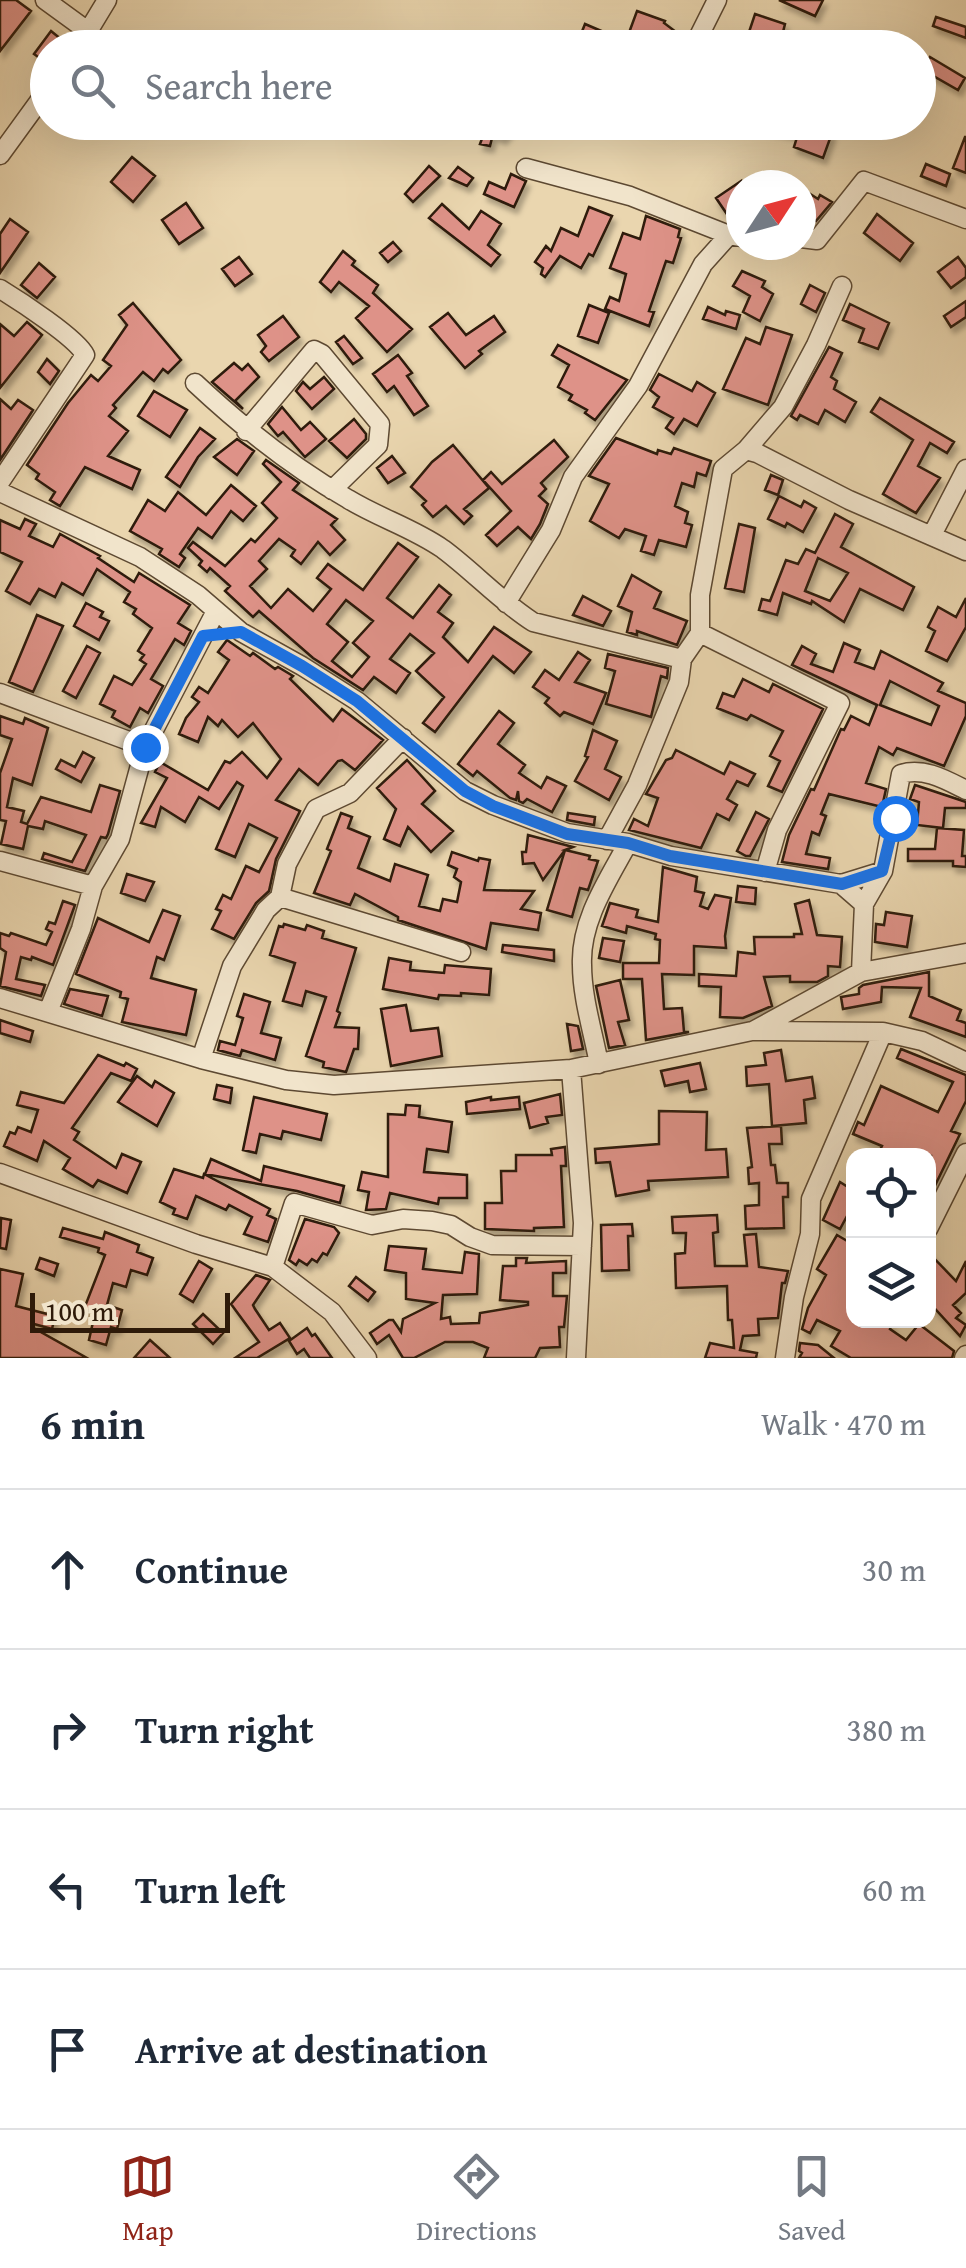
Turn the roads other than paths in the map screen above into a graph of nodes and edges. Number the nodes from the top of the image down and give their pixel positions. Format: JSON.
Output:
{"nodes":[{"id":1,"x":45,"y":0,"type":"edge"},
{"id":2,"x":107,"y":0,"type":"edge"},
{"id":3,"x":717,"y":0,"type":"edge"},
{"id":4,"x":86,"y":30,"type":"edge"},
{"id":5,"x":90,"y":30,"type":"edge"},
{"id":6,"x":703,"y":30,"type":"edge"},
{"id":7,"x":30,"y":114,"type":"edge"},
{"id":8,"x":0,"y":155,"type":"edge"},
{"id":9,"x":526,"y":168,"type":"dead end"},
{"id":10,"x":966,"y":219,"type":"edge"},
{"id":11,"x":726,"y":233,"type":"edge"},
{"id":12,"x":816,"y":240,"type":"edge"},
{"id":13,"x":726,"y":244,"type":"edge"},
{"id":14,"x":842,"y":286,"type":"dead end"},
{"id":15,"x":0,"y":289,"type":"edge"},
{"id":16,"x":195,"y":383,"type":"dead end"},
{"id":17,"x":246,"y":431,"type":"junction"},
{"id":18,"x":746,"y":450,"type":"junction"},
{"id":19,"x":966,"y":468,"type":"edge"},
{"id":20,"x":0,"y":482,"type":"edge"},
{"id":21,"x":332,"y":490,"type":"junction"},
{"id":22,"x":0,"y":492,"type":"edge"},
{"id":23,"x":932,"y":535,"type":"junction"},
{"id":24,"x":966,"y":551,"type":"edge"},
{"id":25,"x":506,"y":603,"type":"junction"},
{"id":26,"x":216,"y":611,"type":"junction"},
{"id":27,"x":241,"y":632,"type":"junction"},
{"id":28,"x":700,"y":634,"type":"junction"},
{"id":29,"x":203,"y":636,"type":"junction"},
{"id":30,"x":682,"y":658,"type":"junction"},
{"id":31,"x":0,"y":692,"type":"edge"},
{"id":32,"x":403,"y":738,"type":"junction"},
{"id":33,"x":145,"y":747,"type":"junction"},
{"id":34,"x":966,"y":790,"type":"edge"},
{"id":35,"x":607,"y":840,"type":"junction"},
{"id":36,"x":628,"y":843,"type":"junction"},
{"id":37,"x":0,"y":860,"type":"edge"},
{"id":38,"x":882,"y":871,"type":"junction"},
{"id":39,"x":765,"y":872,"type":"junction"},
{"id":40,"x":842,"y":884,"type":"junction"},
{"id":41,"x":93,"y":886,"type":"junction"},
{"id":42,"x":280,"y":897,"type":"junction"},
{"id":43,"x":864,"y":904,"type":"junction"},
{"id":44,"x":461,"y":952,"type":"dead end"},
{"id":45,"x":966,"y":953,"type":"edge"},
{"id":46,"x":861,"y":972,"type":"junction"},
{"id":47,"x":0,"y":998,"type":"edge"},
{"id":48,"x":48,"y":1012,"type":"junction"},
{"id":49,"x":752,"y":1031,"type":"junction"},
{"id":50,"x":883,"y":1032,"type":"junction"},
{"id":51,"x":201,"y":1059,"type":"junction"},
{"id":52,"x":966,"y":1062,"type":"edge"},
{"id":53,"x":599,"y":1064,"type":"junction"},
{"id":54,"x":571,"y":1069,"type":"junction"},
{"id":55,"x":966,"y":1154,"type":"edge"},
{"id":56,"x":0,"y":1173,"type":"edge"},
{"id":57,"x":936,"y":1213,"type":"edge"},
{"id":58,"x":582,"y":1246,"type":"junction"},
{"id":59,"x":273,"y":1267,"type":"junction"},
{"id":60,"x":367,"y":1358,"type":"edge"},
{"id":61,"x":576,"y":1358,"type":"edge"},
{"id":62,"x":785,"y":1358,"type":"edge"}],
"edges":[{"from":1,"to":4,"type":"street"},
{"from":2,"to":5,"type":"street"},
{"from":3,"to":6,"type":"street"},
{"from":7,"to":8,"type":"street"},
{"from":9,"to":11,"type":"street"},
{"from":10,"to":12,"type":"street"},
{"from":13,"to":25,"type":"street"},
{"from":14,"to":18,"type":"street"},
{"from":15,"to":20,"type":"street"},
{"from":16,"to":17,"type":"street"},
{"from":17,"to":21,"type":"street"},
{"from":17,"to":21,"type":"street"},
{"from":18,"to":23,"type":"street"},
{"from":18,"to":28,"type":"street"},
{"from":19,"to":23,"type":"street"},
{"from":21,"to":25,"type":"street"},
{"from":22,"to":26,"type":"street"},
{"from":23,"to":24,"type":"street"},
{"from":25,"to":30,"type":"street"},
{"from":26,"to":27,"type":"street"},
{"from":26,"to":29,"type":"street"},
{"from":27,"to":29,"type":"street"},
{"from":27,"to":32,"type":"street"},
{"from":28,"to":30,"type":"street"},
{"from":28,"to":39,"type":"street"},
{"from":29,"to":33,"type":"street"},
{"from":30,"to":35,"type":"street"},
{"from":31,"to":33,"type":"street"},
{"from":32,"to":35,"type":"street"},
{"from":32,"to":42,"type":"street"},
{"from":33,"to":41,"type":"street"},
{"from":34,"to":38,"type":"street"},
{"from":35,"to":36,"type":"street"},
{"from":36,"to":39,"type":"street"},
{"from":36,"to":53,"type":"street"},
{"from":37,"to":41,"type":"street"},
{"from":38,"to":40,"type":"street"},
{"from":38,"to":43,"type":"street"},
{"from":39,"to":40,"type":"street"},
{"from":40,"to":43,"type":"street"},
{"from":41,"to":48,"type":"street"},
{"from":42,"to":44,"type":"street"},
{"from":42,"to":51,"type":"street"},
{"from":43,"to":46,"type":"street"},
{"from":45,"to":46,"type":"street"},
{"from":46,"to":49,"type":"street"},
{"from":47,"to":48,"type":"street"},
{"from":48,"to":51,"type":"street"},
{"from":49,"to":50,"type":"street"},
{"from":49,"to":53,"type":"street"},
{"from":50,"to":52,"type":"street"},
{"from":50,"to":62,"type":"street"},
{"from":51,"to":54,"type":"street"},
{"from":53,"to":54,"type":"street"},
{"from":54,"to":58,"type":"street"},
{"from":55,"to":57,"type":"street"},
{"from":56,"to":59,"type":"street"},
{"from":58,"to":59,"type":"street"},
{"from":58,"to":61,"type":"street"},
{"from":59,"to":60,"type":"street"}]}
